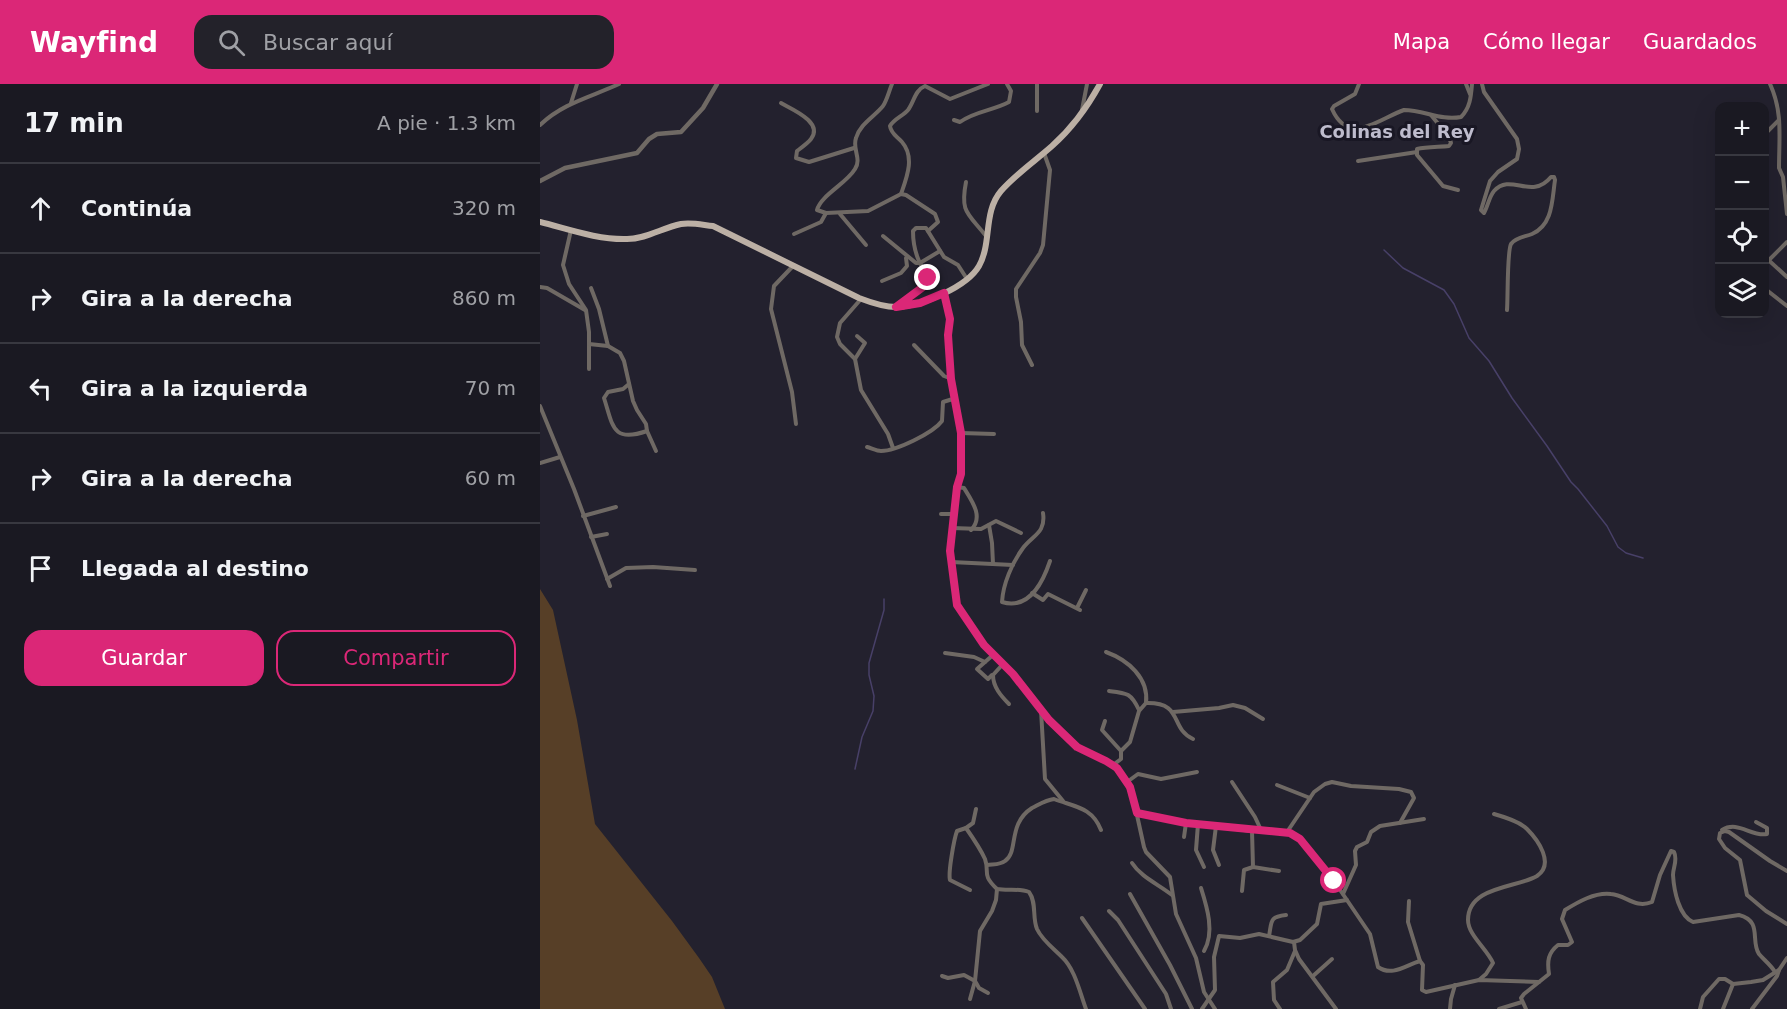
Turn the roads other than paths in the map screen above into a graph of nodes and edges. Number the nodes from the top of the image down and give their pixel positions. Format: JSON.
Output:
{"nodes":[{"id":1,"x":577,"y":84,"type":"edge"},
{"id":2,"x":619,"y":84,"type":"edge"},
{"id":3,"x":717,"y":84,"type":"edge"},
{"id":4,"x":891,"y":84,"type":"edge"},
{"id":5,"x":988,"y":84,"type":"edge"},
{"id":6,"x":1007,"y":84,"type":"edge"},
{"id":7,"x":1037,"y":84,"type":"edge"},
{"id":8,"x":1087,"y":84,"type":"edge"},
{"id":9,"x":1100,"y":84,"type":"edge"},
{"id":10,"x":1359,"y":84,"type":"edge"},
{"id":11,"x":1466,"y":84,"type":"edge"},
{"id":12,"x":1472,"y":84,"type":"edge"},
{"id":13,"x":1482,"y":84,"type":"edge"},
{"id":14,"x":1770,"y":84,"type":"edge"},
{"id":15,"x":981,"y":85,"type":"edge"},
{"id":16,"x":1471,"y":96,"type":"junction"},
{"id":17,"x":571,"y":103,"type":"junction"},
{"id":18,"x":781,"y":103,"type":"dead end"},
{"id":19,"x":1037,"y":111,"type":"dead end"},
{"id":20,"x":1081,"y":113,"type":"junction"},
{"id":21,"x":1431,"y":115,"type":"junction"},
{"id":22,"x":954,"y":120,"type":"dead end"},
{"id":23,"x":1780,"y":120,"type":"junction"},
{"id":24,"x":540,"y":125,"type":"edge"},
{"id":25,"x":1769,"y":130,"type":"edge"},
{"id":26,"x":854,"y":148,"type":"junction"},
{"id":27,"x":1044,"y":152,"type":"junction"},
{"id":28,"x":1417,"y":152,"type":"junction"},
{"id":29,"x":1358,"y":161,"type":"dead end"},
{"id":30,"x":540,"y":181,"type":"edge"},
{"id":31,"x":966,"y":182,"type":"dead end"},
{"id":32,"x":1458,"y":190,"type":"dead end"},
{"id":33,"x":901,"y":194,"type":"junction"},
{"id":34,"x":826,"y":213,"type":"junction"},
{"id":35,"x":840,"y":213,"type":"junction"},
{"id":36,"x":1787,"y":214,"type":"edge"},
{"id":37,"x":540,"y":222,"type":"edge"},
{"id":38,"x":572,"y":230,"type":"junction"},
{"id":39,"x":928,"y":231,"type":"junction"},
{"id":40,"x":794,"y":234,"type":"dead end"},
{"id":41,"x":883,"y":236,"type":"dead end"},
{"id":42,"x":987,"y":237,"type":"junction"},
{"id":43,"x":1787,"y":242,"type":"edge"},
{"id":44,"x":866,"y":245,"type":"dead end"},
{"id":45,"x":940,"y":251,"type":"junction"},
{"id":46,"x":906,"y":257,"type":"junction"},
{"id":47,"x":1769,"y":260,"type":"edge"},
{"id":48,"x":920,"y":263,"type":"junction"},
{"id":49,"x":1768,"y":264,"type":"edge"},
{"id":50,"x":793,"y":266,"type":"junction"},
{"id":51,"x":1787,"y":277,"type":"edge"},
{"id":52,"x":967,"y":279,"type":"junction"},
{"id":53,"x":882,"y":281,"type":"dead end"},
{"id":54,"x":540,"y":286,"type":"edge"},
{"id":55,"x":591,"y":288,"type":"dead end"},
{"id":56,"x":1769,"y":292,"type":"edge"},
{"id":57,"x":944,"y":293,"type":"junction"},
{"id":58,"x":861,"y":299,"type":"junction"},
{"id":59,"x":1787,"y":306,"type":"edge"},
{"id":60,"x":896,"y":307,"type":"junction"},
{"id":61,"x":586,"y":310,"type":"junction"},
{"id":62,"x":1507,"y":310,"type":"dead end"},
{"id":63,"x":857,"y":336,"type":"dead end"},
{"id":64,"x":589,"y":344,"type":"junction"},
{"id":65,"x":914,"y":345,"type":"dead end"},
{"id":66,"x":608,"y":346,"type":"junction"},
{"id":67,"x":855,"y":359,"type":"junction"},
{"id":68,"x":1032,"y":365,"type":"dead end"},
{"id":69,"x":589,"y":369,"type":"dead end"},
{"id":70,"x":951,"y":379,"type":"junction"},
{"id":71,"x":629,"y":384,"type":"junction"},
{"id":72,"x":956,"y":398,"type":"junction"},
{"id":73,"x":540,"y":406,"type":"edge"},
{"id":74,"x":796,"y":424,"type":"dead end"},
{"id":75,"x":647,"y":431,"type":"junction"},
{"id":76,"x":961,"y":433,"type":"junction"},
{"id":77,"x":994,"y":434,"type":"dead end"},
{"id":78,"x":867,"y":447,"type":"dead end"},
{"id":79,"x":893,"y":448,"type":"junction"},
{"id":80,"x":656,"y":451,"type":"dead end"},
{"id":81,"x":560,"y":456,"type":"junction"},
{"id":82,"x":540,"y":463,"type":"edge"},
{"id":83,"x":957,"y":487,"type":"junction"},
{"id":84,"x":616,"y":507,"type":"dead end"},
{"id":85,"x":1043,"y":513,"type":"dead end"},
{"id":86,"x":941,"y":514,"type":"dead end"},
{"id":87,"x":954,"y":514,"type":"junction"},
{"id":88,"x":583,"y":516,"type":"junction"},
{"id":89,"x":989,"y":525,"type":"junction"},
{"id":90,"x":952,"y":528,"type":"junction"},
{"id":91,"x":971,"y":530,"type":"junction"},
{"id":92,"x":1021,"y":533,"type":"dead end"},
{"id":93,"x":608,"y":534,"type":"dead end"},
{"id":94,"x":591,"y":537,"type":"junction"},
{"id":95,"x":1050,"y":561,"type":"dead end"},
{"id":96,"x":951,"y":562,"type":"junction"},
{"id":97,"x":993,"y":564,"type":"junction"},
{"id":98,"x":1013,"y":566,"type":"junction"},
{"id":99,"x":695,"y":570,"type":"dead end"},
{"id":100,"x":607,"y":579,"type":"junction"},
{"id":101,"x":610,"y":586,"type":"dead end"},
{"id":102,"x":1086,"y":590,"type":"dead end"},
{"id":103,"x":1032,"y":593,"type":"junction"},
{"id":104,"x":1106,"y":652,"type":"dead end"},
{"id":105,"x":945,"y":653,"type":"dead end"},
{"id":106,"x":993,"y":655,"type":"junction"},
{"id":107,"x":985,"y":662,"type":"junction"},
{"id":108,"x":1003,"y":664,"type":"junction"},
{"id":109,"x":993,"y":675,"type":"junction"},
{"id":110,"x":1109,"y":691,"type":"dead end"},
{"id":111,"x":1146,"y":703,"type":"junction"},
{"id":112,"x":1009,"y":704,"type":"dead end"},
{"id":113,"x":1041,"y":709,"type":"junction"},
{"id":114,"x":1139,"y":711,"type":"junction"},
{"id":115,"x":1173,"y":711,"type":"junction"},
{"id":116,"x":1263,"y":719,"type":"dead end"},
{"id":117,"x":1105,"y":721,"type":"dead end"},
{"id":118,"x":1193,"y":739,"type":"dead end"},
{"id":119,"x":1121,"y":751,"type":"junction"},
{"id":120,"x":1113,"y":765,"type":"junction"},
{"id":121,"x":1197,"y":772,"type":"dead end"},
{"id":122,"x":1127,"y":782,"type":"junction"},
{"id":123,"x":1232,"y":782,"type":"dead end"},
{"id":124,"x":1277,"y":785,"type":"dead end"},
{"id":125,"x":1310,"y":798,"type":"junction"},
{"id":126,"x":1063,"y":802,"type":"junction"},
{"id":127,"x":976,"y":809,"type":"dead end"},
{"id":128,"x":1137,"y":813,"type":"junction"},
{"id":129,"x":1494,"y":814,"type":"dead end"},
{"id":130,"x":1424,"y":819,"type":"dead end"},
{"id":131,"x":1756,"y":822,"type":"dead end"},
{"id":132,"x":1186,"y":823,"type":"junction"},
{"id":133,"x":1400,"y":823,"type":"junction"},
{"id":134,"x":1198,"y":824,"type":"junction"},
{"id":135,"x":1215,"y":826,"type":"junction"},
{"id":136,"x":966,"y":828,"type":"junction"},
{"id":137,"x":1101,"y":830,"type":"dead end"},
{"id":138,"x":1261,"y":830,"type":"junction"},
{"id":139,"x":1251,"y":831,"type":"junction"},
{"id":140,"x":1287,"y":832,"type":"junction"},
{"id":141,"x":1720,"y":833,"type":"junction"},
{"id":142,"x":1184,"y":837,"type":"dead end"},
{"id":143,"x":1132,"y":863,"type":"dead end"},
{"id":144,"x":987,"y":865,"type":"junction"},
{"id":145,"x":1219,"y":865,"type":"dead end"},
{"id":146,"x":1204,"y":867,"type":"dead end"},
{"id":147,"x":1253,"y":867,"type":"junction"},
{"id":148,"x":1787,"y":871,"type":"edge"},
{"id":149,"x":1279,"y":872,"type":"dead end"},
{"id":150,"x":1201,"y":888,"type":"dead end"},
{"id":151,"x":997,"y":889,"type":"junction"},
{"id":152,"x":970,"y":890,"type":"dead end"},
{"id":153,"x":1242,"y":891,"type":"dead end"},
{"id":154,"x":1130,"y":894,"type":"dead end"},
{"id":155,"x":1343,"y":894,"type":"junction"},
{"id":156,"x":1172,"y":895,"type":"junction"},
{"id":157,"x":1347,"y":900,"type":"junction"},
{"id":158,"x":1409,"y":901,"type":"dead end"},
{"id":159,"x":1109,"y":911,"type":"dead end"},
{"id":160,"x":1286,"y":915,"type":"dead end"},
{"id":161,"x":1082,"y":918,"type":"dead end"},
{"id":162,"x":1787,"y":924,"type":"edge"},
{"id":163,"x":1269,"y":936,"type":"junction"},
{"id":164,"x":1294,"y":942,"type":"junction"},
{"id":165,"x":1295,"y":950,"type":"junction"},
{"id":166,"x":1204,"y":951,"type":"dead end"},
{"id":167,"x":1787,"y":958,"type":"edge"},
{"id":168,"x":1332,"y":959,"type":"dead end"},
{"id":169,"x":1420,"y":961,"type":"junction"},
{"id":170,"x":1777,"y":971,"type":"junction"},
{"id":171,"x":942,"y":976,"type":"dead end"},
{"id":172,"x":1313,"y":976,"type":"junction"},
{"id":173,"x":1479,"y":980,"type":"junction"},
{"id":174,"x":975,"y":981,"type":"junction"},
{"id":175,"x":1539,"y":982,"type":"junction"},
{"id":176,"x":1733,"y":984,"type":"junction"},
{"id":177,"x":1455,"y":985,"type":"junction"},
{"id":178,"x":988,"y":993,"type":"dead end"},
{"id":179,"x":970,"y":999,"type":"dead end"},
{"id":180,"x":1208,"y":999,"type":"junction"},
{"id":181,"x":1522,"y":1002,"type":"junction"},
{"id":182,"x":1086,"y":1009,"type":"edge"},
{"id":183,"x":1145,"y":1009,"type":"edge"},
{"id":184,"x":1171,"y":1009,"type":"edge"},
{"id":185,"x":1192,"y":1009,"type":"edge"},
{"id":186,"x":1202,"y":1009,"type":"edge"},
{"id":187,"x":1215,"y":1009,"type":"edge"},
{"id":188,"x":1280,"y":1009,"type":"edge"},
{"id":189,"x":1336,"y":1009,"type":"edge"},
{"id":190,"x":1450,"y":1009,"type":"edge"},
{"id":191,"x":1499,"y":1009,"type":"edge"},
{"id":192,"x":1526,"y":1009,"type":"edge"},
{"id":193,"x":1700,"y":1009,"type":"edge"},
{"id":194,"x":1723,"y":1009,"type":"edge"},
{"id":195,"x":1752,"y":1009,"type":"edge"}],
"edges":[{"from":1,"to":17,"type":"street"},
{"from":2,"to":17,"type":"street"},
{"from":3,"to":30,"type":"street"},
{"from":4,"to":26,"type":"street"},
{"from":5,"to":15,"type":"street"},
{"from":6,"to":22,"type":"street"},
{"from":7,"to":19,"type":"street"},
{"from":8,"to":20,"type":"street"},
{"from":9,"to":20,"type":"main road"},
{"from":10,"to":21,"type":"street"},
{"from":11,"to":16,"type":"street"},
{"from":12,"to":16,"type":"street"},
{"from":13,"to":62,"type":"street"},
{"from":14,"to":23,"type":"street"},
{"from":15,"to":33,"type":"street"},
{"from":16,"to":21,"type":"street"},
{"from":17,"to":24,"type":"street"},
{"from":18,"to":26,"type":"street"},
{"from":20,"to":27,"type":"main road"},
{"from":21,"to":28,"type":"street"},
{"from":23,"to":25,"type":"street"},
{"from":23,"to":36,"type":"street"},
{"from":26,"to":34,"type":"street"},
{"from":27,"to":42,"type":"main road"},
{"from":27,"to":68,"type":"street"},
{"from":28,"to":29,"type":"street"},
{"from":28,"to":32,"type":"street"},
{"from":31,"to":42,"type":"street"},
{"from":33,"to":35,"type":"street"},
{"from":33,"to":39,"type":"street"},
{"from":34,"to":35,"type":"street"},
{"from":34,"to":40,"type":"street"},
{"from":35,"to":44,"type":"street"},
{"from":37,"to":38,"type":"main road"},
{"from":38,"to":50,"type":"main road"},
{"from":38,"to":61,"type":"street"},
{"from":39,"to":45,"type":"street"},
{"from":39,"to":48,"type":"street"},
{"from":41,"to":46,"type":"street"},
{"from":42,"to":52,"type":"main road"},
{"from":43,"to":47,"type":"street"},
{"from":45,"to":48,"type":"street"},
{"from":45,"to":52,"type":"street"},
{"from":46,"to":48,"type":"street"},
{"from":46,"to":53,"type":"street"},
{"from":48,"to":60,"type":"street"},
{"from":49,"to":51,"type":"street"},
{"from":50,"to":58,"type":"main road"},
{"from":50,"to":74,"type":"street"},
{"from":52,"to":57,"type":"main road"},
{"from":54,"to":61,"type":"street"},
{"from":55,"to":66,"type":"street"},
{"from":56,"to":59,"type":"street"},
{"from":57,"to":60,"type":"main road"},
{"from":57,"to":70,"type":"street"},
{"from":58,"to":60,"type":"main road"},
{"from":58,"to":67,"type":"street"},
{"from":61,"to":64,"type":"street"},
{"from":63,"to":67,"type":"street"},
{"from":64,"to":66,"type":"street"},
{"from":64,"to":69,"type":"street"},
{"from":65,"to":70,"type":"street"},
{"from":66,"to":71,"type":"street"},
{"from":67,"to":79,"type":"street"},
{"from":70,"to":72,"type":"street"},
{"from":71,"to":75,"type":"street"},
{"from":71,"to":75,"type":"street"},
{"from":72,"to":76,"type":"street"},
{"from":72,"to":79,"type":"street"},
{"from":73,"to":81,"type":"street"},
{"from":75,"to":80,"type":"street"},
{"from":76,"to":77,"type":"street"},
{"from":76,"to":83,"type":"street"},
{"from":78,"to":79,"type":"street"},
{"from":81,"to":82,"type":"street"},
{"from":81,"to":88,"type":"street"},
{"from":83,"to":87,"type":"street"},
{"from":83,"to":91,"type":"street"},
{"from":84,"to":88,"type":"street"},
{"from":85,"to":98,"type":"street"},
{"from":86,"to":87,"type":"street"},
{"from":87,"to":90,"type":"street"},
{"from":88,"to":94,"type":"street"},
{"from":89,"to":91,"type":"street"},
{"from":89,"to":92,"type":"street"},
{"from":89,"to":97,"type":"street"},
{"from":90,"to":91,"type":"street"},
{"from":90,"to":96,"type":"street"},
{"from":93,"to":94,"type":"street"},
{"from":94,"to":100,"type":"street"},
{"from":95,"to":103,"type":"street"},
{"from":96,"to":97,"type":"street"},
{"from":96,"to":106,"type":"street"},
{"from":97,"to":98,"type":"street"},
{"from":98,"to":103,"type":"street"},
{"from":99,"to":100,"type":"street"},
{"from":100,"to":101,"type":"street"},
{"from":102,"to":103,"type":"street"},
{"from":104,"to":111,"type":"street"},
{"from":105,"to":107,"type":"street"},
{"from":106,"to":107,"type":"street"},
{"from":106,"to":108,"type":"street"},
{"from":107,"to":109,"type":"street"},
{"from":108,"to":109,"type":"street"},
{"from":108,"to":113,"type":"street"},
{"from":109,"to":112,"type":"street"},
{"from":110,"to":114,"type":"street"},
{"from":111,"to":114,"type":"street"},
{"from":111,"to":115,"type":"street"},
{"from":113,"to":120,"type":"street"},
{"from":113,"to":126,"type":"street"},
{"from":114,"to":119,"type":"street"},
{"from":115,"to":116,"type":"street"},
{"from":115,"to":118,"type":"street"},
{"from":117,"to":119,"type":"street"},
{"from":119,"to":120,"type":"street"},
{"from":120,"to":122,"type":"street"},
{"from":121,"to":122,"type":"street"},
{"from":122,"to":128,"type":"street"},
{"from":123,"to":138,"type":"street"},
{"from":124,"to":125,"type":"street"},
{"from":125,"to":133,"type":"street"},
{"from":125,"to":140,"type":"street"},
{"from":126,"to":137,"type":"street"},
{"from":126,"to":144,"type":"street"},
{"from":127,"to":136,"type":"street"},
{"from":128,"to":132,"type":"street"},
{"from":128,"to":156,"type":"street"},
{"from":129,"to":173,"type":"street"},
{"from":130,"to":133,"type":"street"},
{"from":131,"to":141,"type":"street"},
{"from":132,"to":134,"type":"street"},
{"from":132,"to":142,"type":"street"},
{"from":133,"to":155,"type":"street"},
{"from":134,"to":135,"type":"street"},
{"from":134,"to":146,"type":"street"},
{"from":135,"to":139,"type":"street"},
{"from":135,"to":145,"type":"street"},
{"from":136,"to":144,"type":"street"},
{"from":136,"to":152,"type":"street"},
{"from":138,"to":139,"type":"street"},
{"from":138,"to":140,"type":"street"},
{"from":139,"to":147,"type":"street"},
{"from":140,"to":155,"type":"street"},
{"from":141,"to":148,"type":"street"},
{"from":141,"to":162,"type":"street"},
{"from":143,"to":156,"type":"street"},
{"from":144,"to":151,"type":"street"},
{"from":147,"to":149,"type":"street"},
{"from":147,"to":153,"type":"street"},
{"from":150,"to":166,"type":"street"},
{"from":151,"to":174,"type":"street"},
{"from":151,"to":182,"type":"street"},
{"from":154,"to":185,"type":"street"},
{"from":155,"to":157,"type":"street"},
{"from":156,"to":180,"type":"street"},
{"from":157,"to":164,"type":"street"},
{"from":157,"to":169,"type":"street"},
{"from":158,"to":169,"type":"street"},
{"from":159,"to":184,"type":"street"},
{"from":160,"to":163,"type":"street"},
{"from":161,"to":183,"type":"street"},
{"from":163,"to":164,"type":"street"},
{"from":163,"to":180,"type":"street"},
{"from":164,"to":165,"type":"street"},
{"from":165,"to":172,"type":"street"},
{"from":165,"to":188,"type":"street"},
{"from":167,"to":170,"type":"street"},
{"from":168,"to":172,"type":"street"},
{"from":169,"to":177,"type":"street"},
{"from":170,"to":175,"type":"street"},
{"from":170,"to":176,"type":"street"},
{"from":170,"to":195,"type":"street"},
{"from":171,"to":174,"type":"street"},
{"from":172,"to":189,"type":"street"},
{"from":173,"to":175,"type":"street"},
{"from":173,"to":177,"type":"street"},
{"from":174,"to":178,"type":"street"},
{"from":174,"to":179,"type":"street"},
{"from":175,"to":181,"type":"street"},
{"from":176,"to":193,"type":"street"},
{"from":176,"to":194,"type":"street"},
{"from":177,"to":190,"type":"street"},
{"from":180,"to":186,"type":"street"},
{"from":180,"to":187,"type":"street"},
{"from":181,"to":191,"type":"street"},
{"from":181,"to":192,"type":"street"}]}
